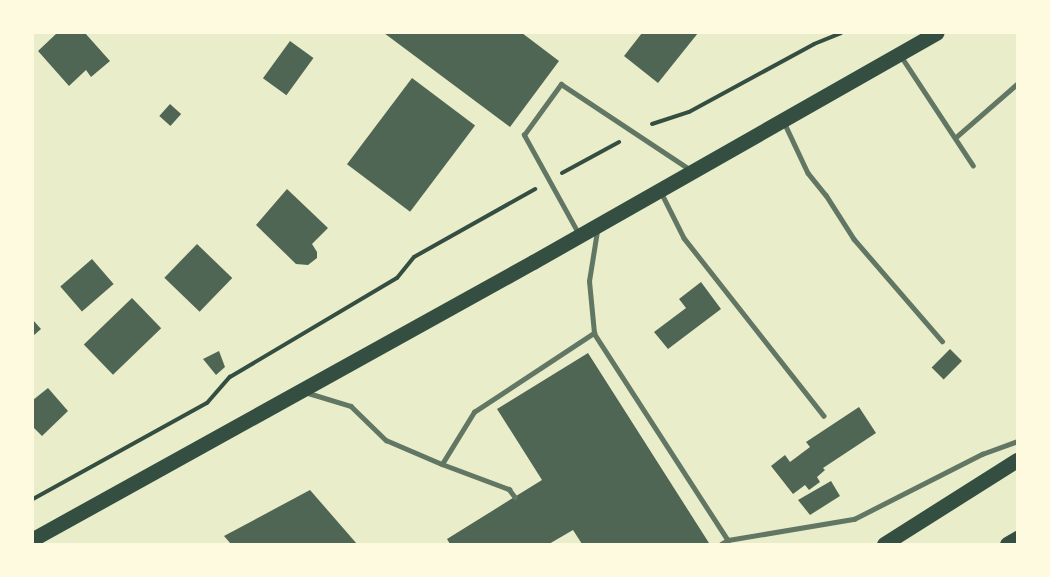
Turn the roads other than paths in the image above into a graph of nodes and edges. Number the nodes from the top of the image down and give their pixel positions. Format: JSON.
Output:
{"nodes":[{"id":1,"x":936,"y":33,"type":"edge"},
{"id":2,"x":900,"y":54,"type":"junction"},
{"id":3,"x":1017,"y":84,"type":"edge"},
{"id":4,"x":783,"y":120,"type":"junction"},
{"id":5,"x":956,"y":138,"type":"junction"},
{"id":6,"x":974,"y":165,"type":"dead end"},
{"id":7,"x":693,"y":171,"type":"junction"},
{"id":8,"x":660,"y":189,"type":"junction"},
{"id":9,"x":597,"y":226,"type":"junction"},
{"id":10,"x":579,"y":236,"type":"junction"},
{"id":11,"x":594,"y":333,"type":"junction"},
{"id":12,"x":942,"y":341,"type":"dead end"},
{"id":13,"x":301,"y":391,"type":"junction"},
{"id":14,"x":825,"y":416,"type":"dead end"},
{"id":15,"x":1017,"y":441,"type":"edge"},
{"id":16,"x":1017,"y":460,"type":"edge"},
{"id":17,"x":442,"y":465,"type":"junction"},
{"id":18,"x":515,"y":496,"type":"dead end"},
{"id":19,"x":1017,"y":538,"type":"edge"},
{"id":20,"x":33,"y":539,"type":"edge"},
{"id":21,"x":728,"y":540,"type":"junction"},
{"id":22,"x":721,"y":544,"type":"edge"},
{"id":23,"x":884,"y":544,"type":"edge"},
{"id":24,"x":1007,"y":544,"type":"edge"}],
"edges":[{"from":1,"to":2,"type":"main road"},
{"from":2,"to":4,"type":"main road"},
{"from":2,"to":5,"type":"lane"},
{"from":3,"to":5,"type":"lane"},
{"from":4,"to":7,"type":"main road"},
{"from":4,"to":12,"type":"lane"},
{"from":5,"to":6,"type":"lane"},
{"from":7,"to":8,"type":"main road"},
{"from":7,"to":10,"type":"lane"},
{"from":8,"to":9,"type":"main road"},
{"from":8,"to":14,"type":"lane"},
{"from":9,"to":10,"type":"main road"},
{"from":9,"to":11,"type":"lane"},
{"from":10,"to":13,"type":"main road"},
{"from":11,"to":17,"type":"lane"},
{"from":11,"to":21,"type":"lane"},
{"from":13,"to":17,"type":"lane"},
{"from":13,"to":20,"type":"main road"},
{"from":15,"to":21,"type":"lane"},
{"from":16,"to":23,"type":"main road"},
{"from":17,"to":18,"type":"lane"},
{"from":19,"to":24,"type":"main road"},
{"from":21,"to":22,"type":"lane"}]}
